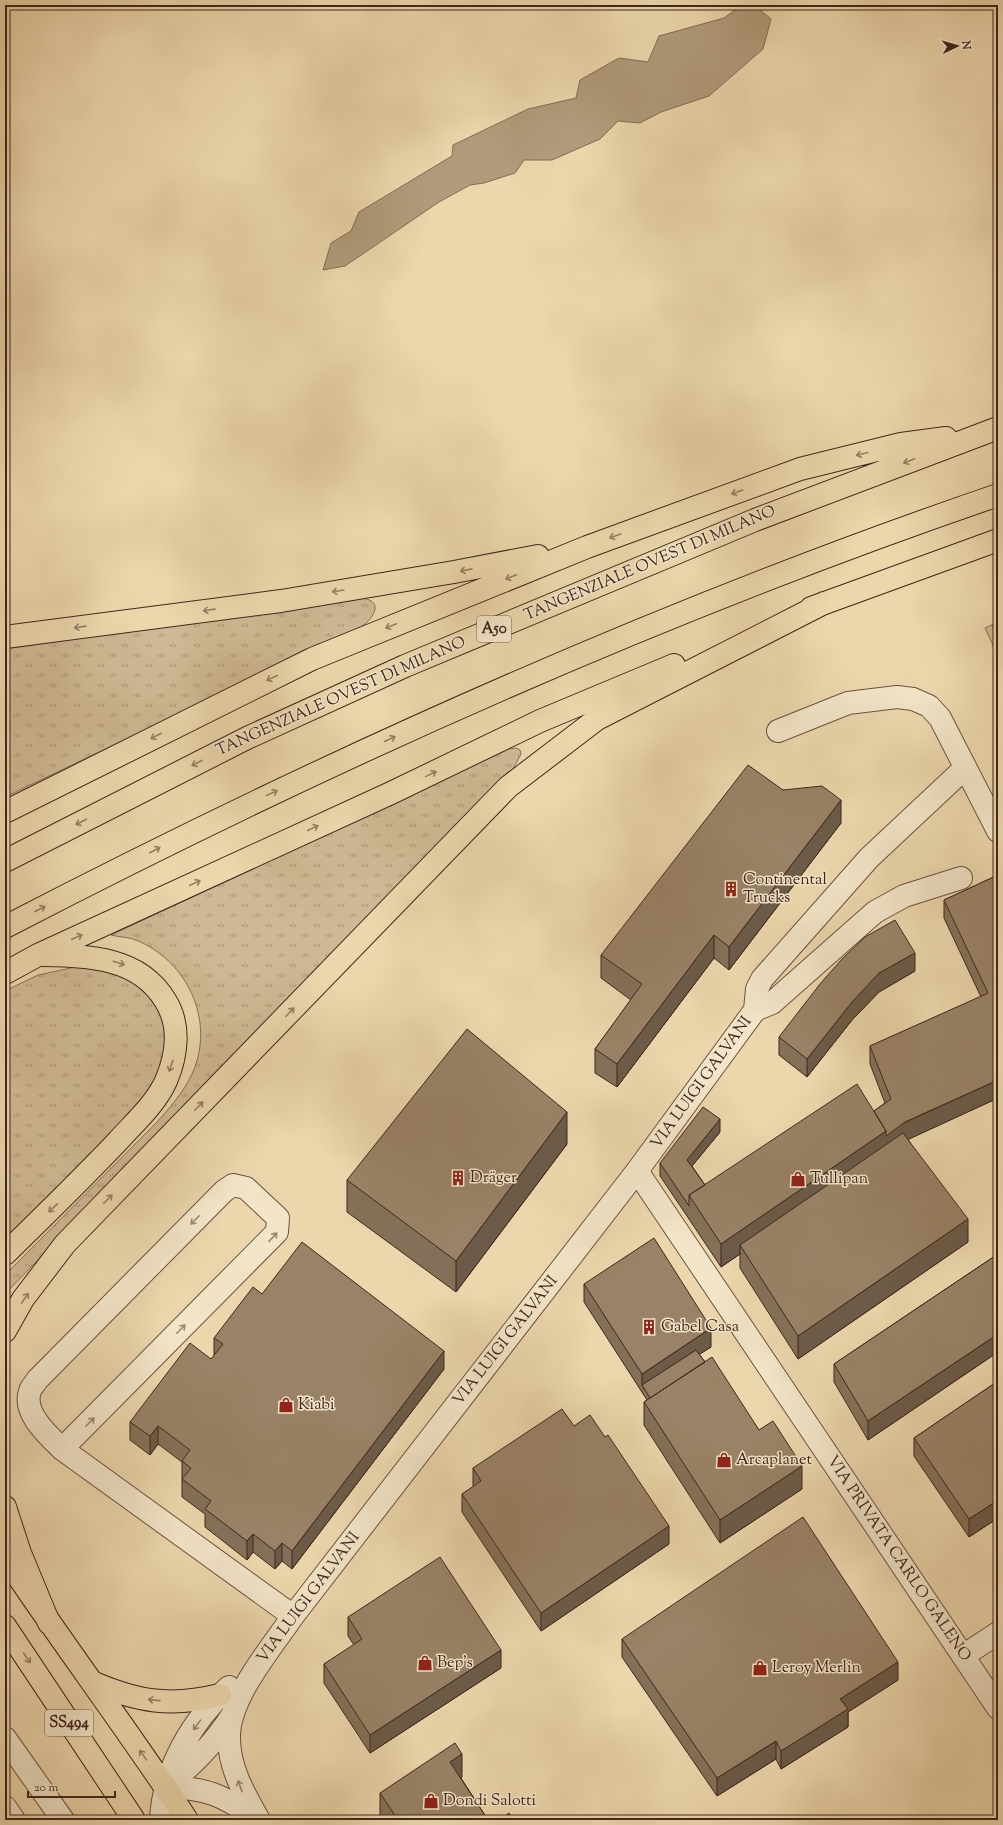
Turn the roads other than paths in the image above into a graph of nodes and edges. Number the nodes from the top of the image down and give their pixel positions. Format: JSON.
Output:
{"nodes":[{"id":1,"x":990,"y":430,"type":"edge"},
{"id":2,"x":998,"y":494,"type":"edge"},
{"id":3,"x":998,"y":540,"type":"edge"},
{"id":4,"x":587,"y":547,"type":"junction"},
{"id":5,"x":824,"y":603,"type":"junction"},
{"id":6,"x":5,"y":637,"type":"edge"},
{"id":7,"x":778,"y":731,"type":"dead end"},
{"id":8,"x":965,"y":768,"type":"junction"},
{"id":9,"x":5,"y":812,"type":"edge"},
{"id":10,"x":998,"y":831,"type":"edge"},
{"id":11,"x":5,"y":861,"type":"edge"},
{"id":12,"x":961,"y":878,"type":"dead end"},
{"id":13,"x":5,"y":927,"type":"edge"},
{"id":14,"x":38,"y":955,"type":"junction"},
{"id":15,"x":5,"y":973,"type":"edge"},
{"id":16,"x":755,"y":1010,"type":"junction"},
{"id":17,"x":637,"y":1171,"type":"junction"},
{"id":18,"x":5,"y":1254,"type":"edge"},
{"id":19,"x":5,"y":1331,"type":"edge"},
{"id":20,"x":62,"y":1449,"type":"junction"},
{"id":21,"x":5,"y":1507,"type":"edge"},
{"id":22,"x":5,"y":1557,"type":"edge"},
{"id":23,"x":293,"y":1616,"type":"junction"},
{"id":24,"x":49,"y":1623,"type":"junction"},
{"id":25,"x":5,"y":1626,"type":"edge"},
{"id":26,"x":998,"y":1633,"type":"edge"},
{"id":27,"x":963,"y":1656,"type":"junction"},
{"id":28,"x":255,"y":1670,"type":"junction"},
{"id":29,"x":92,"y":1682,"type":"junction"},
{"id":30,"x":220,"y":1695,"type":"junction"},
{"id":31,"x":998,"y":1708,"type":"edge"},
{"id":32,"x":233,"y":1714,"type":"junction"},
{"id":33,"x":5,"y":1738,"type":"edge"},
{"id":34,"x":166,"y":1787,"type":"junction"},
{"id":35,"x":5,"y":1807,"type":"edge"},
{"id":36,"x":14,"y":1820,"type":"edge"},
{"id":37,"x":63,"y":1820,"type":"edge"},
{"id":38,"x":134,"y":1820,"type":"edge"},
{"id":39,"x":161,"y":1820,"type":"edge"},
{"id":40,"x":187,"y":1820,"type":"edge"},
{"id":41,"x":259,"y":1820,"type":"edge"}],
"edges":[{"from":1,"to":4,"type":"main road","one_way":true},
{"from":1,"to":11,"type":"main road","name":"TANGENZIALE OVEST DI MILANO","number":"A50","one_way":true},
{"from":13,"to":2,"type":"main road","one_way":true},
{"from":3,"to":5,"type":"main road"},
{"from":4,"to":6,"type":"main road","one_way":true},
{"from":4,"to":9,"type":"main road","one_way":true},
{"from":14,"to":5,"type":"main road","one_way":true},
{"from":19,"to":5,"type":"main road","one_way":true},
{"from":7,"to":8,"type":"street"},
{"from":8,"to":10,"type":"street"},
{"from":8,"to":16,"type":"street"},
{"from":12,"to":16,"type":"street"},
{"from":14,"to":15,"type":"main road"},
{"from":14,"to":18,"type":"main road","one_way":true},
{"from":16,"to":17,"type":"street","name":"VIA LUIGI GALVANI"},
{"from":17,"to":23,"type":"street","name":"VIA LUIGI GALVANI"},
{"from":17,"to":27,"type":"street","name":"VIA PRIVATA CARLO GALENO"},
{"from":20,"to":20,"type":"street","one_way":true},
{"from":20,"to":23,"type":"street"},
{"from":21,"to":24,"type":"main road"},
{"from":22,"to":24,"type":"main road","number":"SS494"},
{"from":23,"to":28,"type":"street","name":"VIA LUIGI GALVANI"},
{"from":24,"to":29,"type":"main road","number":"SS494"},
{"from":25,"to":38,"type":"main road","number":"SS494","one_way":true},
{"from":26,"to":27,"type":"street"},
{"from":27,"to":31,"type":"street","name":"VIA PRIVATA CARLO GALENO"},
{"from":28,"to":30,"type":"street","name":"VIA LUIGI GALVANI"},
{"from":28,"to":32,"type":"street","name":"VIA LUIGI GALVANI"},
{"from":30,"to":29,"type":"main road","one_way":true},
{"from":34,"to":29,"type":"main road","number":"SS494","one_way":true},
{"from":30,"to":34,"type":"street","name":"VIA LUIGI GALVANI","one_way":true},
{"from":32,"to":34,"type":"street","name":"VIA LUIGI GALVANI"},
{"from":41,"to":32,"type":"street","name":"VIA LUIGI GALVANI","one_way":true},
{"from":33,"to":37,"type":"street"},
{"from":34,"to":39,"type":"street"},
{"from":34,"to":40,"type":"main road","number":"SS494"},
{"from":34,"to":41,"type":"street"},
{"from":35,"to":36,"type":"street"}]}
